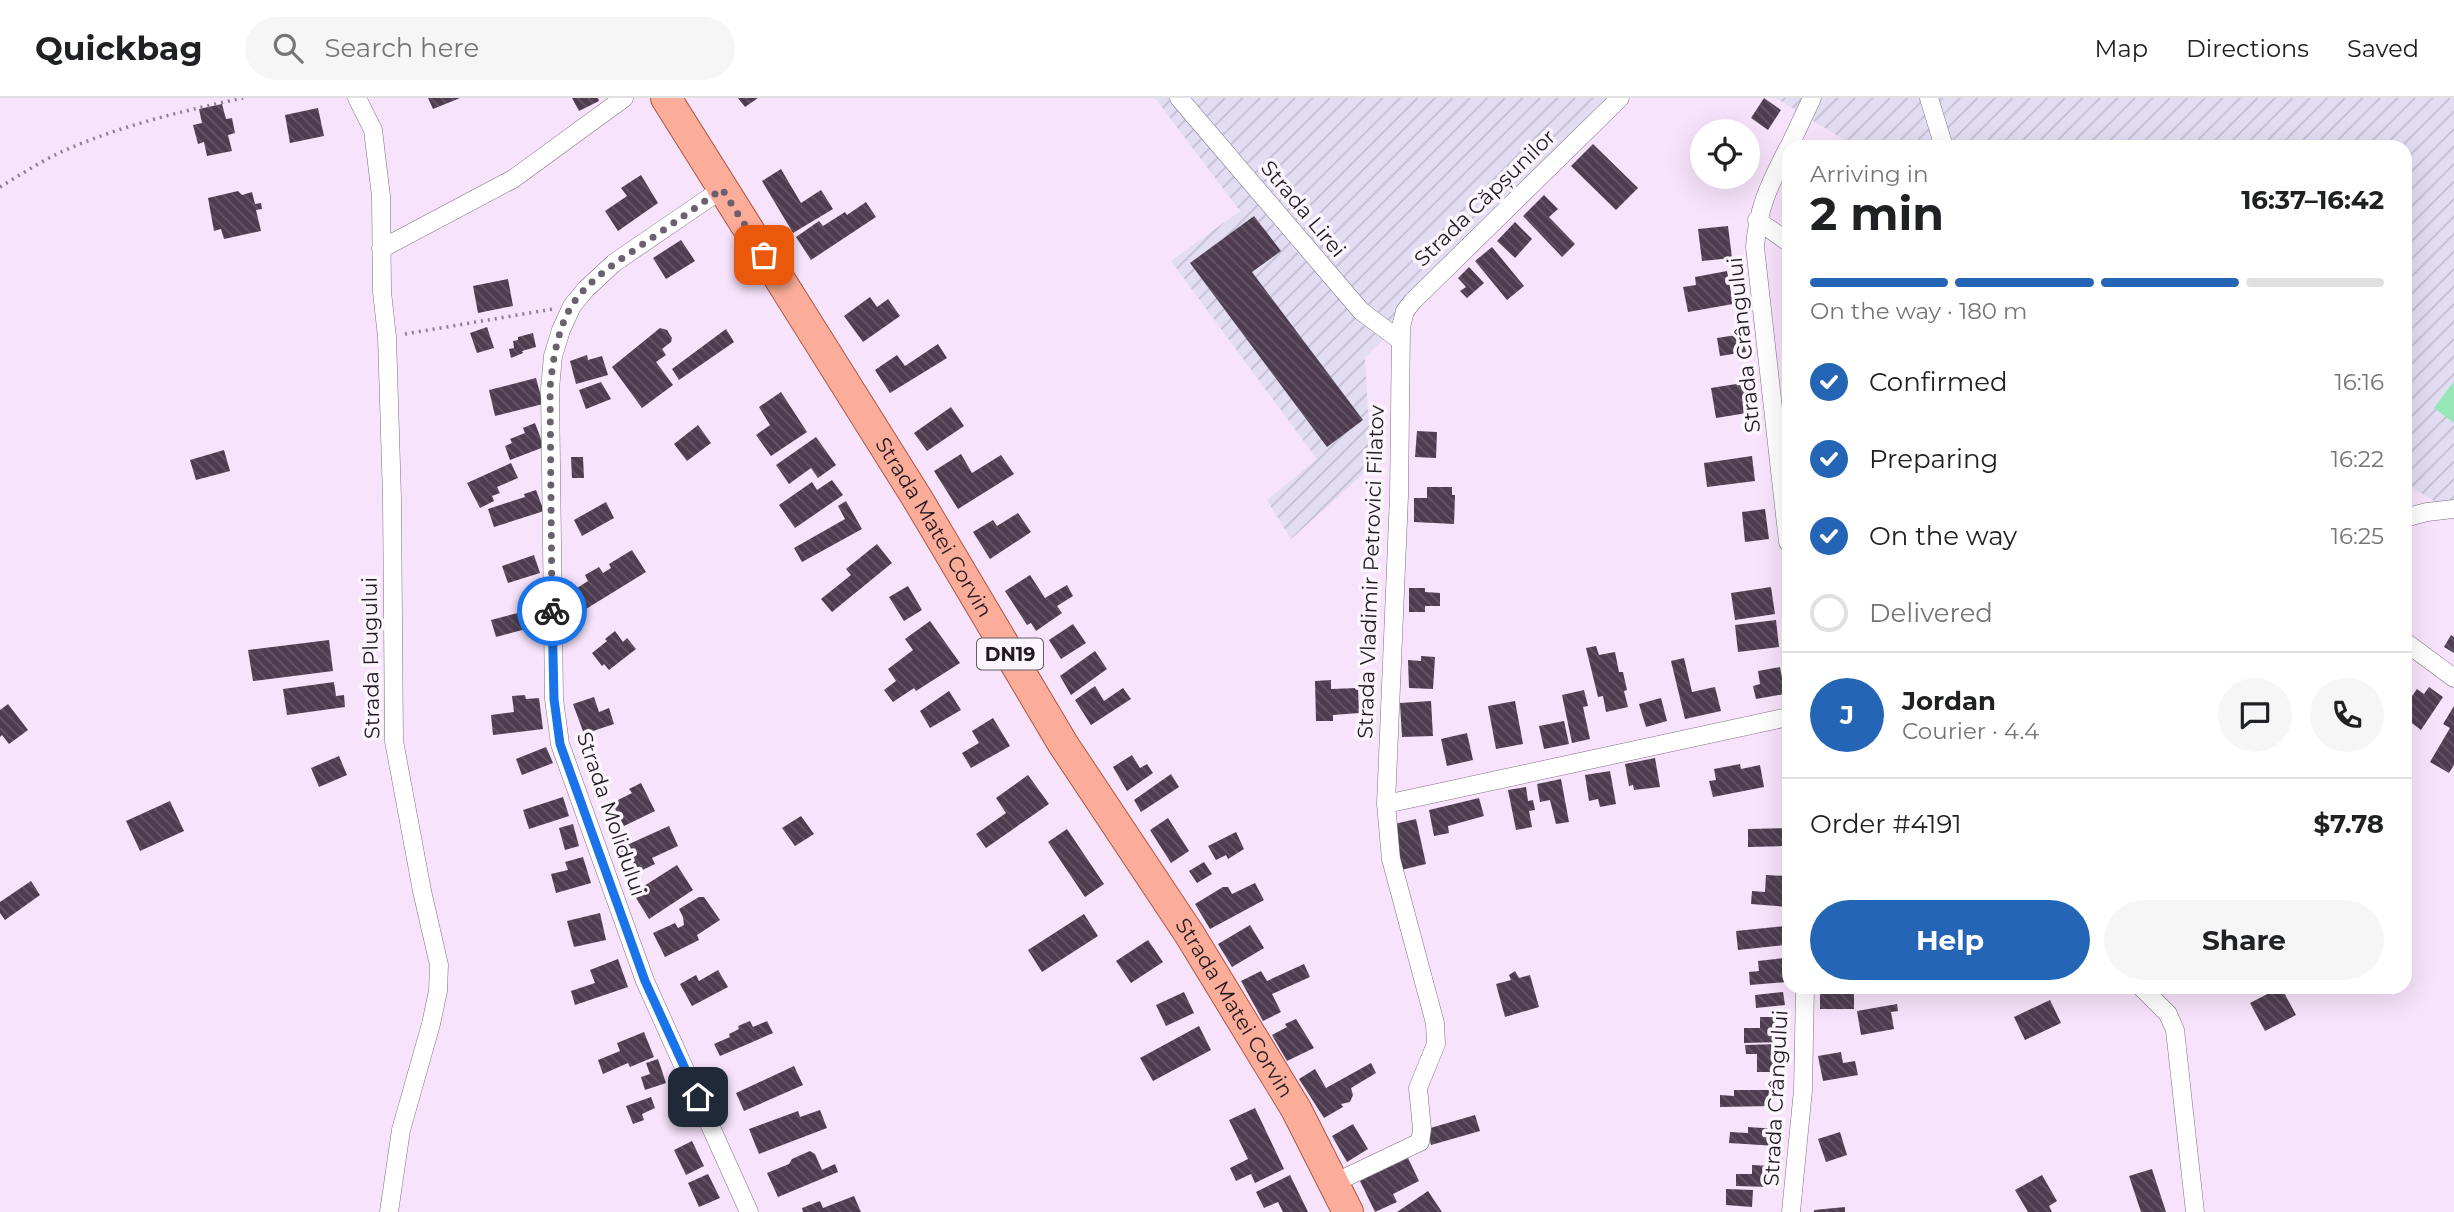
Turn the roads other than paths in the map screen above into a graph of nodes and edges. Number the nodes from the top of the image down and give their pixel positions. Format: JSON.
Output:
{"nodes":[{"id":1,"x":357,"y":98,"type":"edge"},
{"id":2,"x":624,"y":98,"type":"edge"},
{"id":3,"x":666,"y":98,"type":"edge"},
{"id":4,"x":1179,"y":98,"type":"edge"},
{"id":5,"x":1620,"y":98,"type":"edge"},
{"id":6,"x":1812,"y":98,"type":"edge"},
{"id":7,"x":1929,"y":98,"type":"edge"},
{"id":8,"x":1793,"y":140,"type":"edge"},
{"id":9,"x":1942,"y":140,"type":"edge"},
{"id":10,"x":1782,"y":162,"type":"edge"},
{"id":11,"x":722,"y":189,"type":"junction"},
{"id":12,"x":1757,"y":220,"type":"junction"},
{"id":13,"x":1782,"y":238,"type":"edge"},
{"id":14,"x":382,"y":249,"type":"junction"},
{"id":15,"x":1401,"y":341,"type":"junction"},
{"id":16,"x":1782,"y":488,"type":"edge"},
{"id":17,"x":2454,"y":509,"type":"edge"},
{"id":18,"x":2412,"y":516,"type":"edge"},
{"id":19,"x":2412,"y":647,"type":"edge"},
{"id":20,"x":2454,"y":678,"type":"edge"},
{"id":21,"x":1782,"y":718,"type":"edge"},
{"id":22,"x":1386,"y":804,"type":"junction"},
{"id":23,"x":1805,"y":994,"type":"edge"},
{"id":24,"x":2148,"y":994,"type":"edge"},
{"id":25,"x":1334,"y":1183,"type":"junction"},
{"id":26,"x":389,"y":1212,"type":"edge"},
{"id":27,"x":749,"y":1212,"type":"edge"},
{"id":28,"x":1348,"y":1212,"type":"edge"},
{"id":29,"x":1791,"y":1212,"type":"edge"},
{"id":30,"x":2194,"y":1212,"type":"edge"}],
"edges":[{"from":1,"to":14,"type":"street","name":"Strada Plugului"},
{"from":2,"to":14,"type":"street"},
{"from":3,"to":11,"type":"main road","name":"Strada Matei Corvin","number":"DN19"},
{"from":4,"to":15,"type":"street","name":"Strada Lirei"},
{"from":5,"to":15,"type":"street","name":"Strada Căpșunilor"},
{"from":6,"to":8,"type":"street","name":"Strada Crângului"},
{"from":7,"to":9,"type":"street"},
{"from":10,"to":12,"type":"street","name":"Strada Crângului"},
{"from":11,"to":25,"type":"main road","name":"Strada Matei Corvin","number":"DN19"},
{"from":11,"to":27,"type":"street","name":"Strada Molidului"},
{"from":12,"to":13,"type":"street"},
{"from":12,"to":16,"type":"street","name":"Strada Crângului"},
{"from":14,"to":26,"type":"street","name":"Strada Plugului"},
{"from":15,"to":22,"type":"street","name":"Strada Vladimir Petrovici Filatov"},
{"from":17,"to":18,"type":"street"},
{"from":19,"to":20,"type":"street"},
{"from":21,"to":22,"type":"street"},
{"from":22,"to":25,"type":"street","name":"Strada Vladimir Petrovici Filatov"},
{"from":23,"to":29,"type":"street","name":"Strada Crângului"},
{"from":24,"to":30,"type":"street"},
{"from":25,"to":28,"type":"main road","name":"Strada Matei Corvin","number":"DN19"}]}
